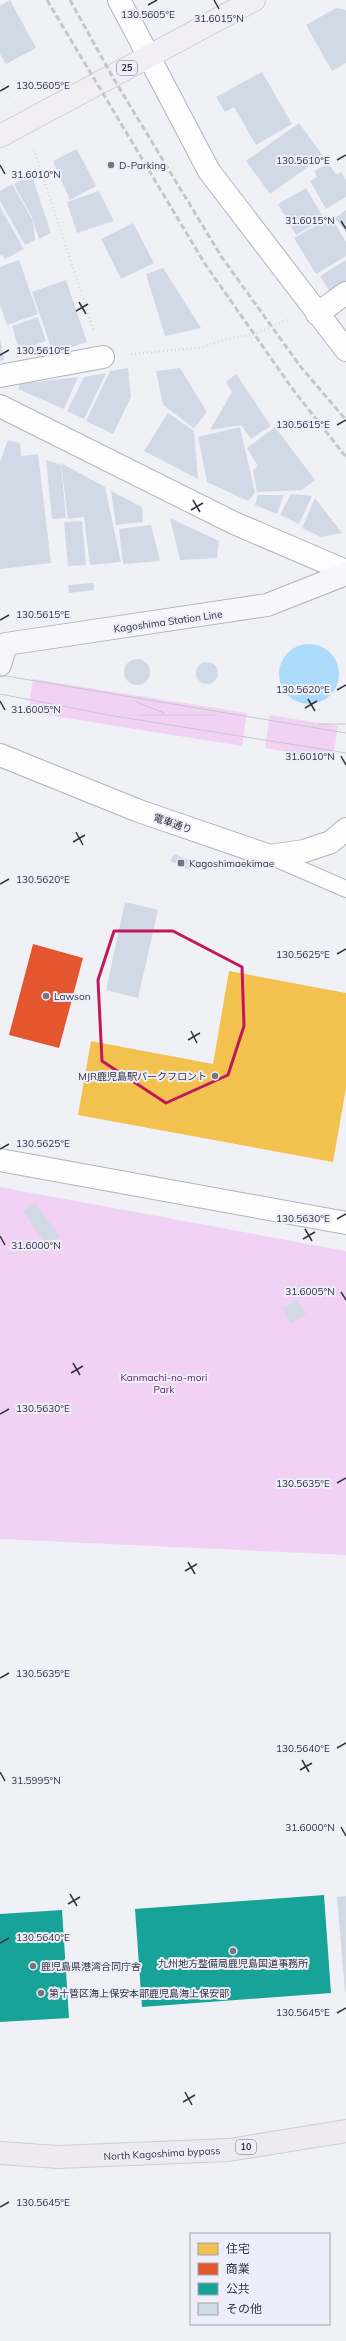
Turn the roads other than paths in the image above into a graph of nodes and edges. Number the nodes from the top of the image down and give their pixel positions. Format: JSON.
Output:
{"nodes":[{"id":1,"x":119,"y":0,"type":"edge"},
{"id":2,"x":254,"y":0,"type":"edge"},
{"id":3,"x":148,"y":56,"type":"junction"},
{"id":4,"x":0,"y":136,"type":"edge"},
{"id":5,"x":346,"y":293,"type":"edge"},
{"id":6,"x":317,"y":314,"type":"junction"},
{"id":7,"x":346,"y":350,"type":"edge"},
{"id":8,"x":103,"y":357,"type":"road end"},
{"id":9,"x":0,"y":376,"type":"edge"},
{"id":10,"x":0,"y":407,"type":"edge"},
{"id":11,"x":346,"y":573,"type":"edge"},
{"id":12,"x":2,"y":651,"type":"edge"},
{"id":13,"x":0,"y":756,"type":"edge"},
{"id":14,"x":346,"y":830,"type":"edge"},
{"id":15,"x":270,"y":856,"type":"junction"},
{"id":16,"x":346,"y":890,"type":"edge"},
{"id":17,"x":0,"y":1160,"type":"edge"},
{"id":18,"x":346,"y":1223,"type":"edge"},
{"id":19,"x":346,"y":2131,"type":"edge"},
{"id":20,"x":0,"y":2153,"type":"edge"}],
"edges":[{"from":1,"to":3,"type":"street"},
{"from":2,"to":3,"type":"main road","number":"25"},
{"from":3,"to":4,"type":"main road","number":"25"},
{"from":3,"to":6,"type":"street"},
{"from":5,"to":6,"type":"street"},
{"from":6,"to":7,"type":"street"},
{"from":8,"to":9,"type":"street"},
{"from":10,"to":11,"type":"street"},
{"from":11,"to":12,"type":"main road","name":"Kagoshima Station Line"},
{"from":13,"to":15,"type":"street","name":"電車通り"},
{"from":14,"to":15,"type":"street","name":"電車通り"},
{"from":15,"to":16,"type":"lane"},
{"from":17,"to":18,"type":"street"},
{"from":19,"to":20,"type":"highway","name":"North Kagoshima bypass","number":"10"}]}
